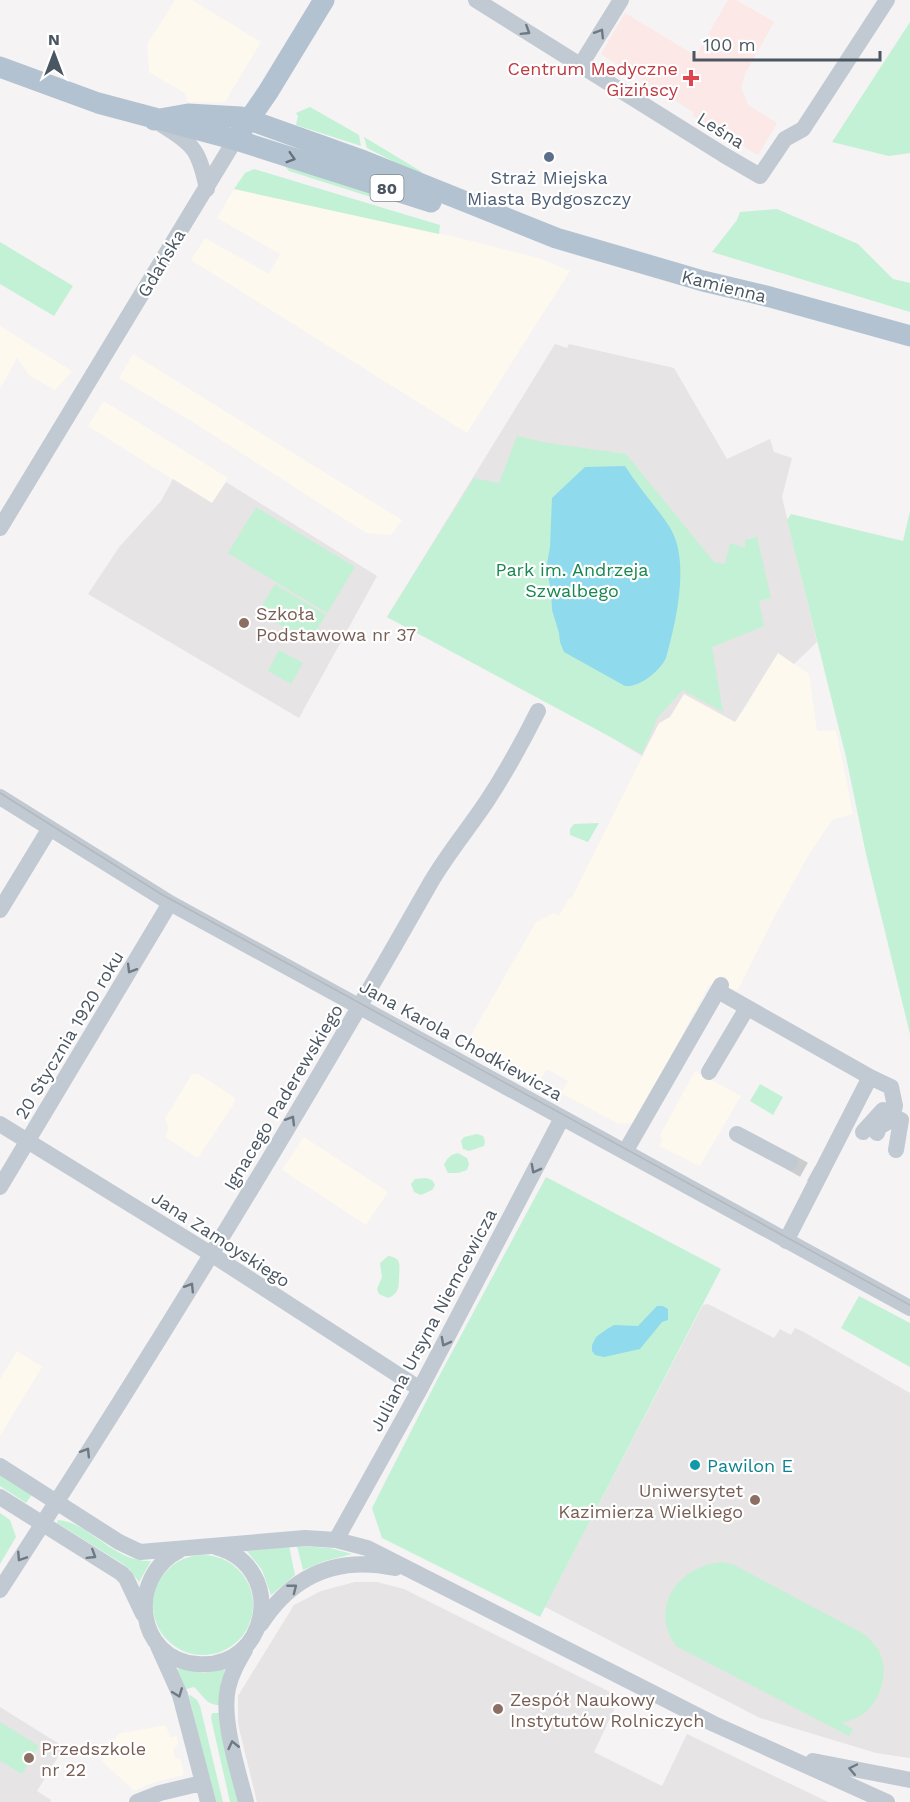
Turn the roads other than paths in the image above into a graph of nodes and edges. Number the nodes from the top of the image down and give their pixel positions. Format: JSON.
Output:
{"nodes":[{"id":1,"x":324,"y":0,"type":"edge"},
{"id":2,"x":476,"y":0,"type":"edge"},
{"id":3,"x":621,"y":0,"type":"edge"},
{"id":4,"x":887,"y":0,"type":"edge"},
{"id":5,"x":580,"y":66,"type":"junction"},
{"id":6,"x":0,"y":67,"type":"edge"},
{"id":7,"x":276,"y":78,"type":"junction"},
{"id":8,"x":248,"y":119,"type":"junction"},
{"id":9,"x":154,"y":120,"type":"junction"},
{"id":10,"x":284,"y":133,"type":"junction"},
{"id":11,"x":235,"y":140,"type":"junction"},
{"id":12,"x":207,"y":189,"type":"junction"},
{"id":13,"x":539,"y":232,"type":"junction"},
{"id":14,"x":910,"y":336,"type":"edge"},
{"id":15,"x":0,"y":528,"type":"edge"},
{"id":16,"x":538,"y":711,"type":"dead end"},
{"id":17,"x":0,"y":797,"type":"edge"},
{"id":18,"x":50,"y":828,"type":"junction"},
{"id":19,"x":171,"y":903,"type":"junction"},
{"id":20,"x":0,"y":910,"type":"edge"},
{"id":21,"x":360,"y":1007,"type":"junction"},
{"id":22,"x":747,"y":1008,"type":"junction"},
{"id":23,"x":710,"y":1072,"type":"dead end"},
{"id":24,"x":870,"y":1077,"type":"junction"},
{"id":25,"x":895,"y":1099,"type":"junction"},
{"id":26,"x":892,"y":1116,"type":"junction"},
{"id":27,"x":562,"y":1118,"type":"junction"},
{"id":28,"x":0,"y":1124,"type":"edge"},
{"id":29,"x":737,"y":1134,"type":"dead end"},
{"id":30,"x":29,"y":1141,"type":"junction"},
{"id":31,"x":896,"y":1150,"type":"dead end"},
{"id":32,"x":625,"y":1152,"type":"junction"},
{"id":33,"x":790,"y":1162,"type":"tunnel mouth"},
{"id":34,"x":0,"y":1187,"type":"edge"},
{"id":35,"x":786,"y":1241,"type":"junction"},
{"id":36,"x":211,"y":1254,"type":"junction"},
{"id":37,"x":910,"y":1296,"type":"edge"},
{"id":38,"x":892,"y":1299,"type":"junction"},
{"id":39,"x":910,"y":1308,"type":"edge"},
{"id":40,"x":420,"y":1389,"type":"junction"},
{"id":41,"x":0,"y":1466,"type":"edge"},
{"id":42,"x":0,"y":1497,"type":"edge"},
{"id":43,"x":56,"y":1502,"type":"junction"},
{"id":44,"x":43,"y":1524,"type":"junction"},
{"id":45,"x":336,"y":1540,"type":"junction"},
{"id":46,"x":213,"y":1546,"type":"junction"},
{"id":47,"x":181,"y":1549,"type":"junction"},
{"id":48,"x":414,"y":1572,"type":"junction"},
{"id":49,"x":0,"y":1590,"type":"edge"},
{"id":50,"x":146,"y":1621,"type":"junction"},
{"id":51,"x":252,"y":1639,"type":"junction"},
{"id":52,"x":154,"y":1640,"type":"junction"},
{"id":53,"x":780,"y":1754,"type":"junction"},
{"id":54,"x":910,"y":1780,"type":"edge"},
{"id":55,"x":202,"y":1783,"type":"junction"},
{"id":56,"x":137,"y":1802,"type":"edge"},
{"id":57,"x":208,"y":1802,"type":"edge"},
{"id":58,"x":246,"y":1802,"type":"edge"},
{"id":59,"x":887,"y":1802,"type":"edge"}],
"edges":[{"from":1,"to":7,"type":"main road","name":"Gdańska"},
{"from":2,"to":5,"type":"street","name":"Leśna","one_way":true},
{"from":5,"to":3,"type":"street","one_way":true},
{"from":4,"to":5,"type":"street","name":"Leśna"},
{"from":6,"to":9,"type":"main road","number":"80"},
{"from":7,"to":8,"type":"main road","name":"Gdańska"},
{"from":7,"to":10,"type":"main road"},
{"from":8,"to":9,"type":"main road","number":"80"},
{"from":8,"to":10,"type":"main road","name":"Kamienna","number":"80"},
{"from":8,"to":11,"type":"main road","name":"Gdańska"},
{"from":9,"to":11,"type":"main road","number":"80"},
{"from":9,"to":12,"type":"street"},
{"from":10,"to":13,"type":"main road","name":"Kamienna","number":"80"},
{"from":11,"to":12,"type":"street","name":"Gdańska"},
{"from":11,"to":13,"type":"main road","name":"Kamienna","number":"80","one_way":true},
{"from":12,"to":15,"type":"street","name":"Gdańska"},
{"from":13,"to":14,"type":"main road","name":"Kamienna","number":"80"},
{"from":16,"to":21,"type":"street","name":"Ignacego Paderewskiego"},
{"from":17,"to":18,"type":"street","name":"Jana Karola Chodkiewicza"},
{"from":18,"to":19,"type":"street","name":"Jana Karola Chodkiewicza"},
{"from":18,"to":20,"type":"street"},
{"from":19,"to":21,"type":"street","name":"Jana Karola Chodkiewicza"},
{"from":19,"to":30,"type":"street","name":"20 Stycznia 1920 roku","one_way":true},
{"from":21,"to":27,"type":"street","name":"Jana Karola Chodkiewicza"},
{"from":36,"to":21,"type":"street","name":"Ignacego Paderewskiego","one_way":true},
{"from":22,"to":23,"type":"street"},
{"from":22,"to":24,"type":"street"},
{"from":22,"to":32,"type":"street"},
{"from":24,"to":25,"type":"street"},
{"from":24,"to":35,"type":"street"},
{"from":25,"to":26,"type":"street"},
{"from":25,"to":26,"type":"street"},
{"from":26,"to":31,"type":"street"},
{"from":27,"to":32,"type":"street","name":"Jana Karola Chodkiewicza"},
{"from":27,"to":40,"type":"street","name":"Juliana Ursyna Niemcewicza","one_way":true},
{"from":28,"to":30,"type":"street","name":"Jana Zamoyskiego"},
{"from":29,"to":33,"type":"street"},
{"from":30,"to":34,"type":"street","name":"20 Stycznia 1920 roku"},
{"from":30,"to":36,"type":"street","name":"Jana Zamoyskiego"},
{"from":32,"to":35,"type":"street","name":"Jana Karola Chodkiewicza"},
{"from":35,"to":38,"type":"street","name":"Jana Karola Chodkiewicza"},
{"from":36,"to":40,"type":"street","name":"Jana Zamoyskiego"},
{"from":43,"to":36,"type":"street","name":"Ignacego Paderewskiego","one_way":true},
{"from":37,"to":38,"type":"street"},
{"from":38,"to":39,"type":"street","name":"Jana Karola Chodkiewicza"},
{"from":40,"to":45,"type":"street","name":"Juliana Ursyna Niemcewicza"},
{"from":41,"to":43,"type":"street"},
{"from":42,"to":44,"type":"street"},
{"from":43,"to":44,"type":"street","name":"Ignacego Paderewskiego"},
{"from":43,"to":47,"type":"street"},
{"from":44,"to":49,"type":"street","one_way":true},
{"from":44,"to":50,"type":"street","one_way":true},
{"from":45,"to":46,"type":"street"},
{"from":45,"to":48,"type":"street"},
{"from":46,"to":47,"type":"street"},
{"from":46,"to":51,"type":"street"},
{"from":47,"to":50,"type":"street"},
{"from":51,"to":48,"type":"street","one_way":true},
{"from":48,"to":53,"type":"street"},
{"from":50,"to":52,"type":"street"},
{"from":51,"to":52,"type":"street"},
{"from":58,"to":51,"type":"street","one_way":true},
{"from":52,"to":55,"type":"street","one_way":true},
{"from":54,"to":53,"type":"street","one_way":true},
{"from":53,"to":59,"type":"street"},
{"from":55,"to":56,"type":"street"},
{"from":55,"to":57,"type":"street"}]}
